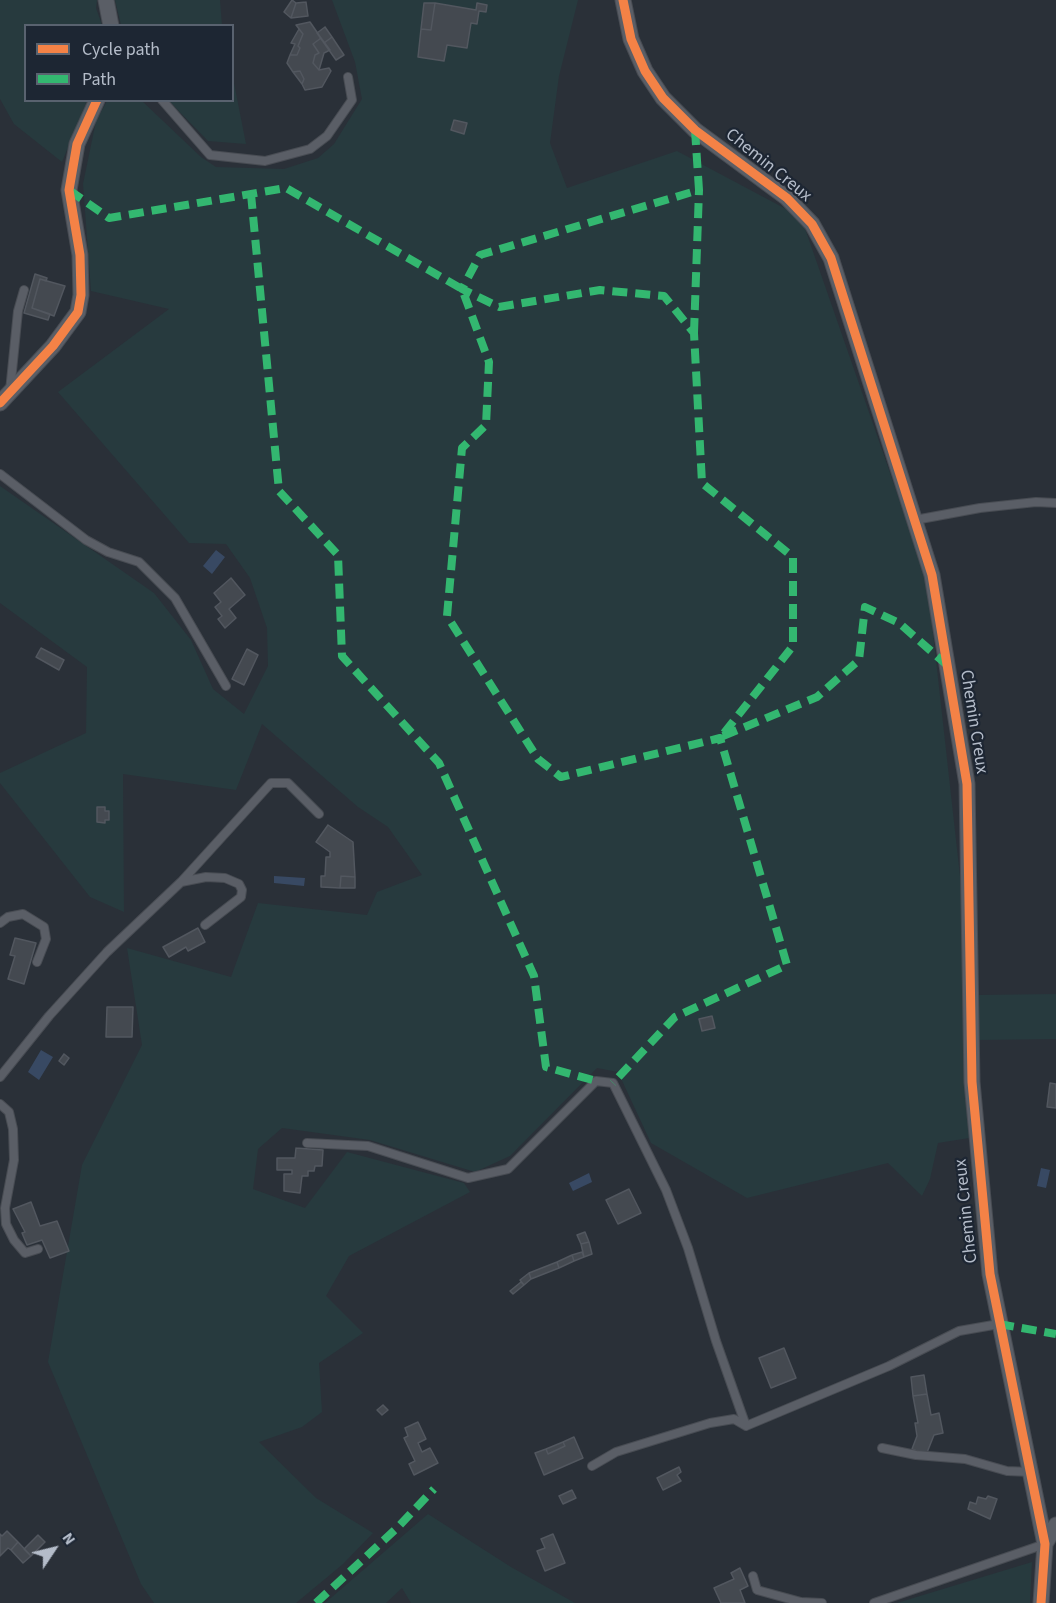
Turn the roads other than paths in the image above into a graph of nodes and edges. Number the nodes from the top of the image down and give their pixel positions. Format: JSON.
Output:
{"nodes":[{"id":1,"x":106,"y":0,"type":"edge"},
{"id":2,"x":623,"y":0,"type":"edge"},
{"id":3,"x":111,"y":24,"type":"edge"},
{"id":4,"x":348,"y":77,"type":"dead end"},
{"id":5,"x":96,"y":102,"type":"edge"},
{"id":6,"x":164,"y":102,"type":"edge"},
{"id":7,"x":24,"y":290,"type":"dead end"},
{"id":8,"x":5,"y":398,"type":"edge"},
{"id":9,"x":0,"y":474,"type":"edge"},
{"id":10,"x":1056,"y":503,"type":"edge"},
{"id":11,"x":915,"y":520,"type":"junction"},
{"id":12,"x":226,"y":686,"type":"dead end"},
{"id":13,"x":319,"y":814,"type":"dead end"},
{"id":14,"x":181,"y":882,"type":"junction"},
{"id":15,"x":0,"y":923,"type":"edge"},
{"id":16,"x":205,"y":925,"type":"dead end"},
{"id":17,"x":37,"y":962,"type":"dead end"},
{"id":18,"x":0,"y":1077,"type":"edge"},
{"id":19,"x":0,"y":1104,"type":"edge"},
{"id":20,"x":307,"y":1143,"type":"dead end"},
{"id":21,"x":38,"y":1249,"type":"dead end"},
{"id":22,"x":999,"y":1324,"type":"junction"},
{"id":23,"x":746,"y":1426,"type":"junction"},
{"id":24,"x":882,"y":1448,"type":"dead end"},
{"id":25,"x":592,"y":1466,"type":"dead end"},
{"id":26,"x":1031,"y":1472,"type":"junction"},
{"id":27,"x":1056,"y":1525,"type":"edge"},
{"id":28,"x":1045,"y":1544,"type":"junction"},
{"id":29,"x":753,"y":1576,"type":"dead end"},
{"id":30,"x":822,"y":1603,"type":"edge"},
{"id":31,"x":874,"y":1603,"type":"edge"},
{"id":32,"x":1041,"y":1603,"type":"edge"}],
"edges":[{"from":1,"to":3,"type":"street"},
{"from":2,"to":11,"type":"street","name":"Chemin Creux"},
{"from":4,"to":6,"type":"lane"},
{"from":5,"to":8,"type":"street"},
{"from":7,"to":8,"type":"lane"},
{"from":9,"to":12,"type":"lane"},
{"from":10,"to":11,"type":"lane"},
{"from":11,"to":22,"type":"street","name":"Chemin Creux"},
{"from":13,"to":14,"type":"lane"},
{"from":14,"to":16,"type":"lane"},
{"from":14,"to":18,"type":"lane"},
{"from":15,"to":17,"type":"lane"},
{"from":19,"to":21,"type":"lane"},
{"from":20,"to":23,"type":"lane"},
{"from":22,"to":23,"type":"lane"},
{"from":22,"to":26,"type":"street","name":"Chemin Creux"},
{"from":23,"to":25,"type":"lane"},
{"from":24,"to":26,"type":"lane"},
{"from":26,"to":28,"type":"street","name":"Chemin Creux"},
{"from":27,"to":28,"type":"street"},
{"from":28,"to":31,"type":"lane"},
{"from":28,"to":32,"type":"street"},
{"from":29,"to":30,"type":"lane"}]}
